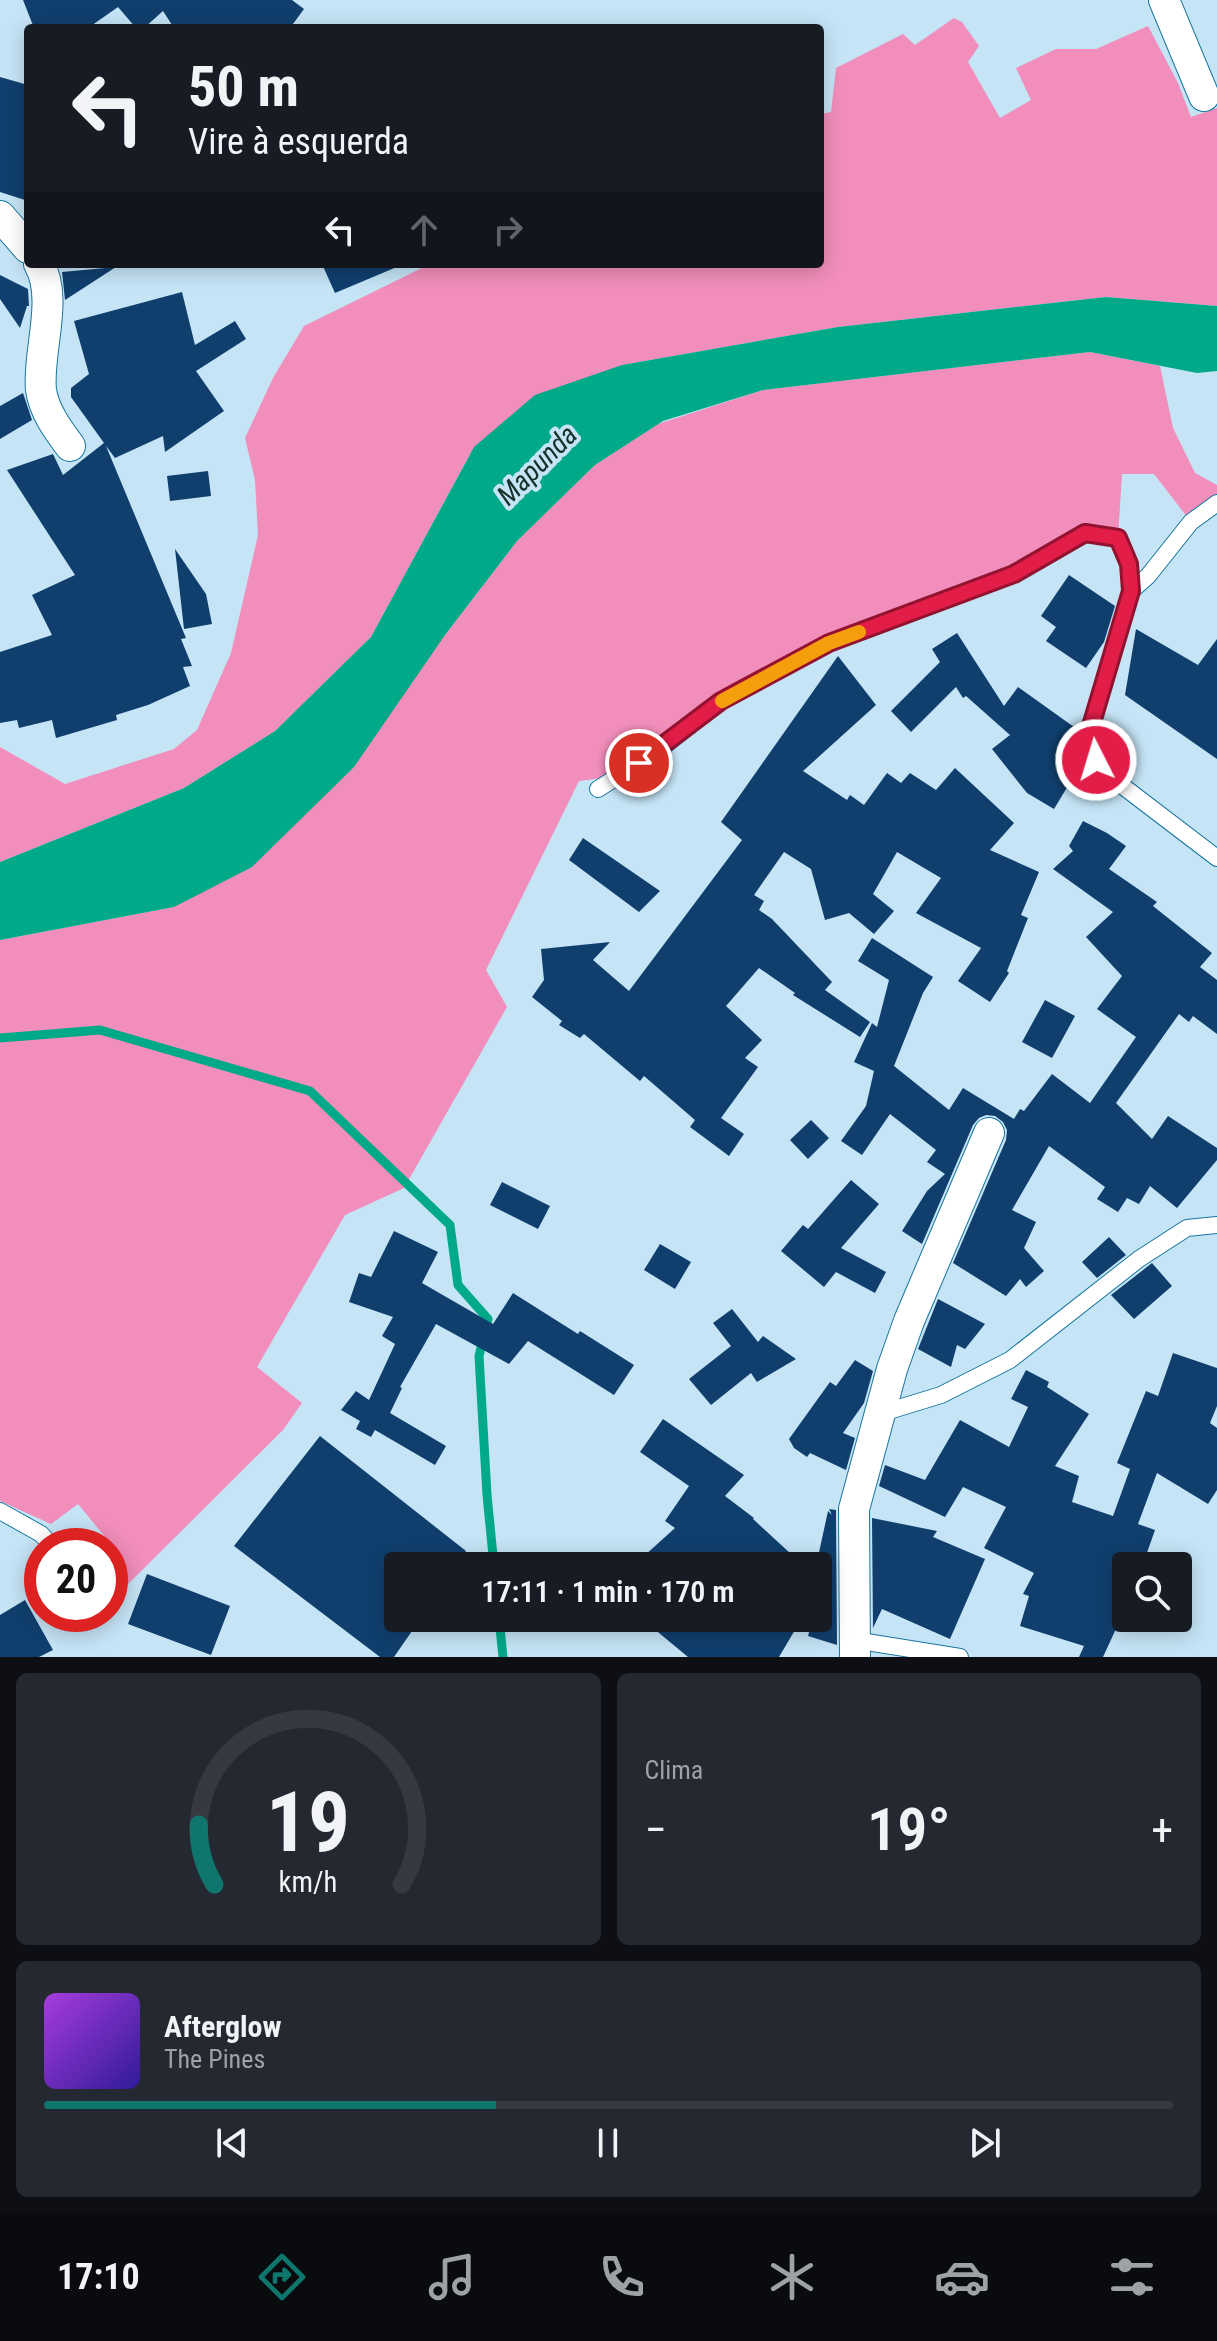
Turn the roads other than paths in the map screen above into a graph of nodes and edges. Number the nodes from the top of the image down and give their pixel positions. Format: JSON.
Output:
{"nodes":[{"id":1,"x":1164,"y":0,"type":"edge"},
{"id":2,"x":1204,"y":96,"type":"dead end"},
{"id":3,"x":0,"y":216,"type":"edge"},
{"id":4,"x":24,"y":243,"type":"edge"},
{"id":5,"x":41,"y":268,"type":"edge"},
{"id":6,"x":70,"y":446,"type":"dead end"},
{"id":7,"x":1217,"y":503,"type":"edge"},
{"id":8,"x":1131,"y":591,"type":"junction"},
{"id":9,"x":598,"y":789,"type":"dead end"},
{"id":10,"x":1217,"y":858,"type":"edge"},
{"id":11,"x":989,"y":1133,"type":"dead end"},
{"id":12,"x":1217,"y":1225,"type":"edge"},
{"id":13,"x":879,"y":1414,"type":"junction"},
{"id":14,"x":0,"y":1511,"type":"edge"},
{"id":15,"x":31,"y":1528,"type":"edge"},
{"id":16,"x":854,"y":1648,"type":"edge"},
{"id":17,"x":960,"y":1657,"type":"edge"}],
"edges":[{"from":1,"to":2,"type":"street"},
{"from":3,"to":4,"type":"street"},
{"from":5,"to":6,"type":"street"},
{"from":7,"to":8,"type":"lane"},
{"from":8,"to":9,"type":"lane"},
{"from":8,"to":10,"type":"lane"},
{"from":11,"to":13,"type":"street"},
{"from":12,"to":13,"type":"lane"},
{"from":13,"to":16,"type":"street"},
{"from":14,"to":15,"type":"lane"},
{"from":16,"to":17,"type":"lane"}]}
